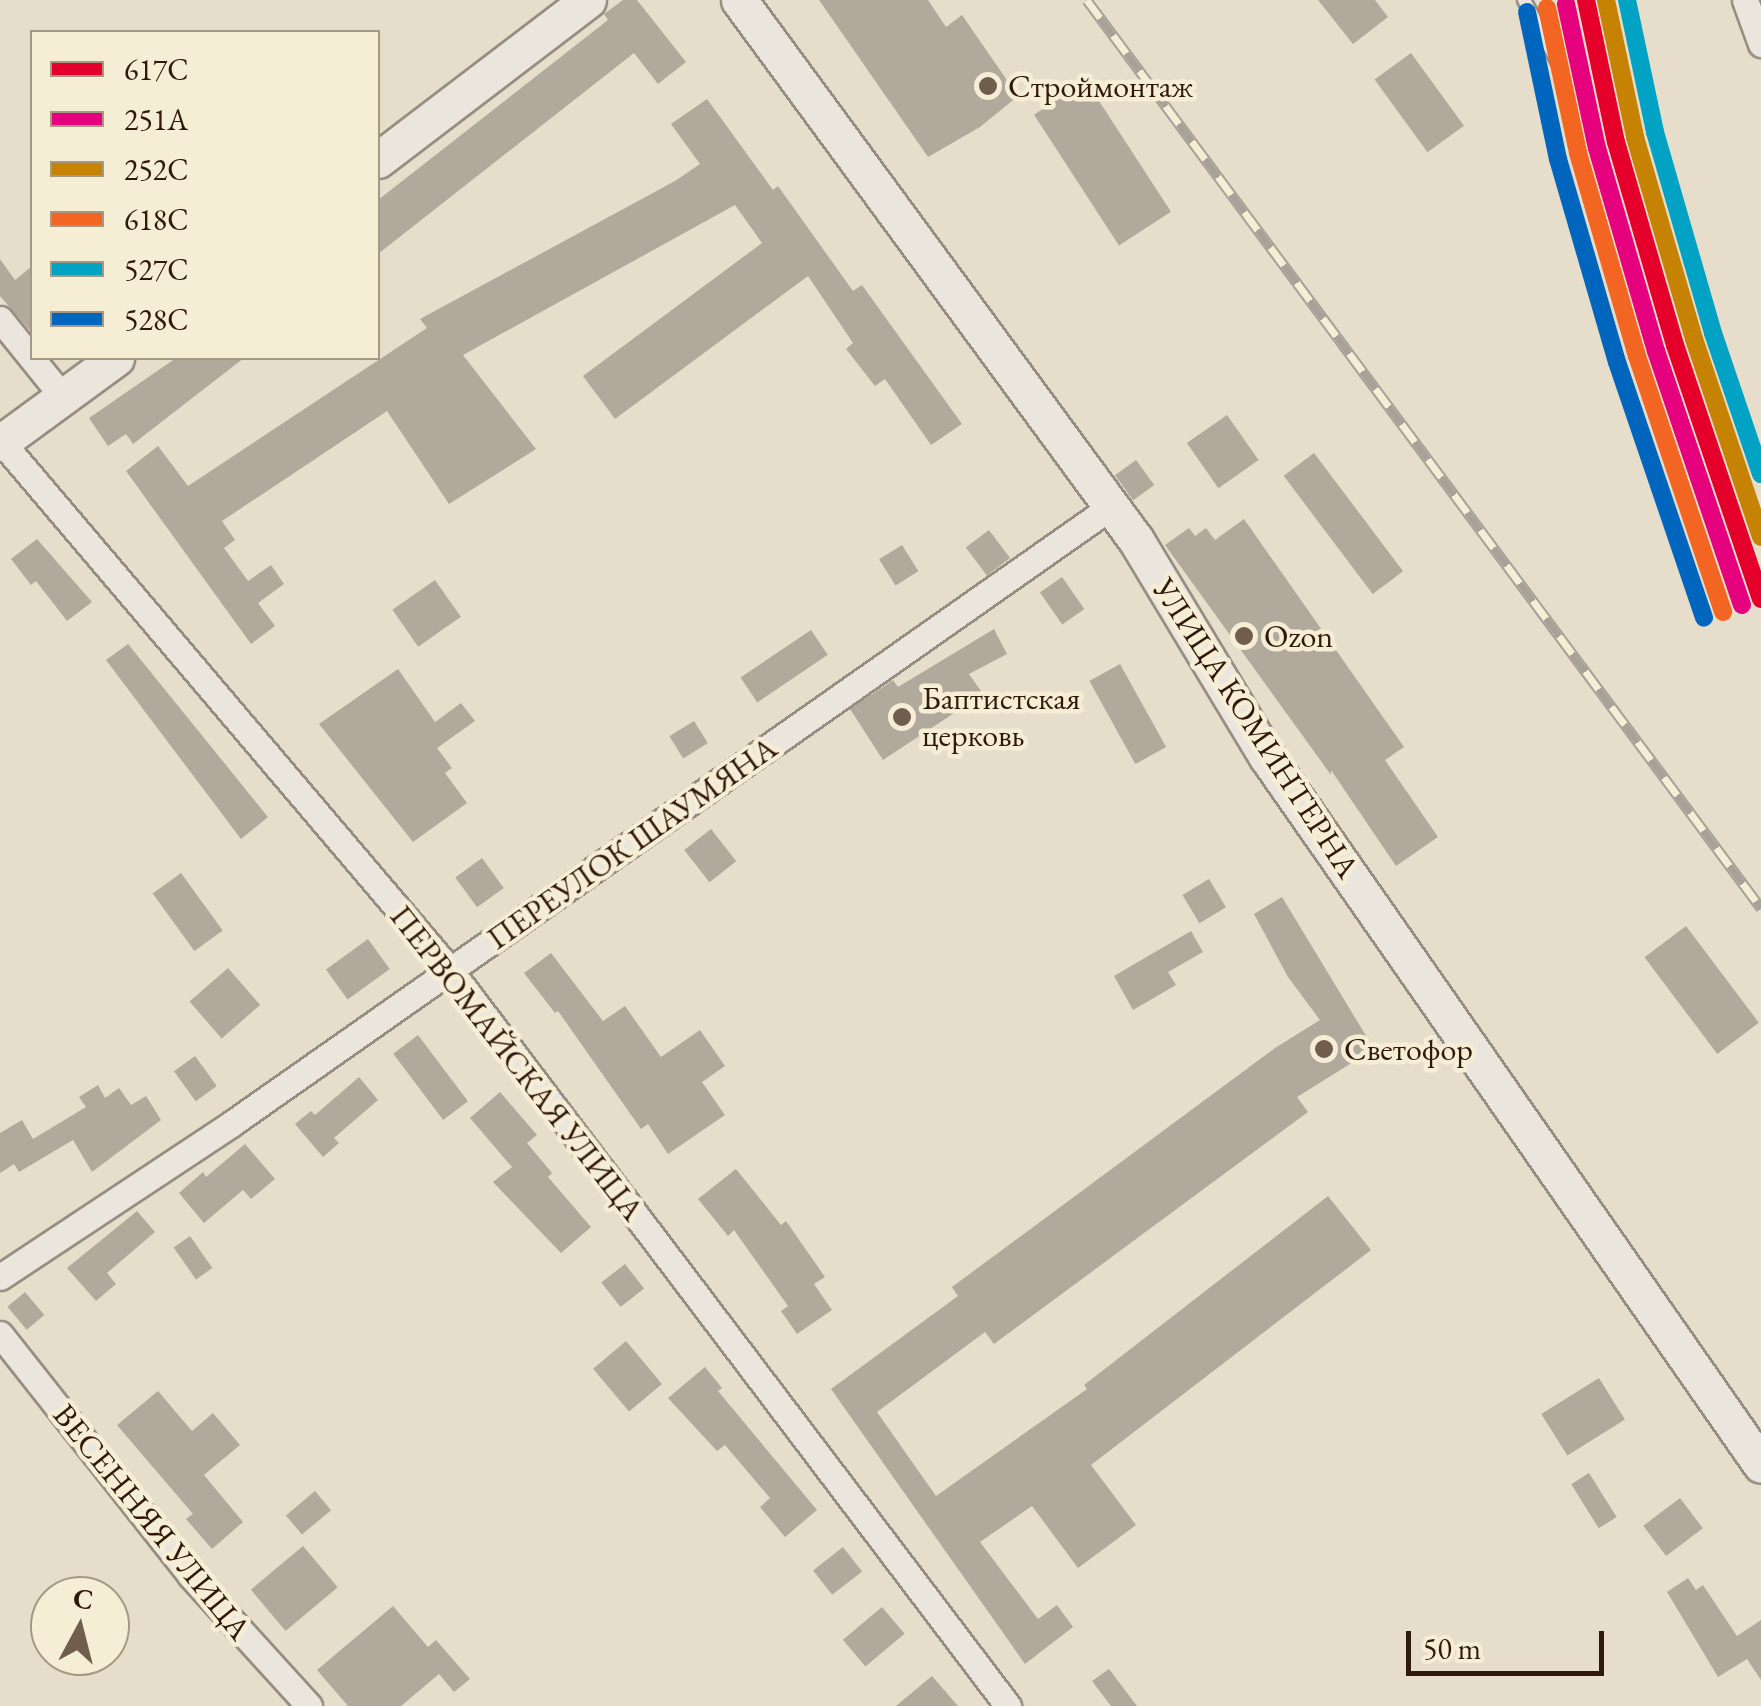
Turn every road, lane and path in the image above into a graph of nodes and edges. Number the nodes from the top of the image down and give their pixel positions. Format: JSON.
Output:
{"nodes":[{"id":1,"x":588,"y":0,"type":"edge"},
{"id":2,"x":738,"y":0,"type":"edge"},
{"id":3,"x":1524,"y":0,"type":"edge"},
{"id":4,"x":1745,"y":0,"type":"edge"},
{"id":5,"x":1761,"y":44,"type":"edge"},
{"id":6,"x":1560,"y":66,"type":"dead end"},
{"id":7,"x":380,"y":158,"type":"edge"},
{"id":8,"x":0,"y":319,"type":"edge"},
{"id":9,"x":30,"y":356,"type":"edge"},
{"id":10,"x":33,"y":360,"type":"edge"},
{"id":11,"x":113,"y":360,"type":"edge"},
{"id":12,"x":64,"y":398,"type":"junction"},
{"id":13,"x":0,"y":442,"type":"edge"},
{"id":14,"x":1112,"y":506,"type":"junction"},
{"id":15,"x":450,"y":970,"type":"junction"},
{"id":16,"x":0,"y":1277,"type":"edge"},
{"id":17,"x":0,"y":1334,"type":"edge"},
{"id":18,"x":1761,"y":1466,"type":"edge"},
{"id":19,"x":309,"y":1706,"type":"edge"},
{"id":20,"x":1008,"y":1706,"type":"edge"}],
"edges":[{"from":1,"to":7,"type":"street"},
{"from":2,"to":14,"type":"street","name":"УЛИЦА КОМИНТЕРНА"},
{"from":3,"to":6,"type":"lane"},
{"from":4,"to":5,"type":"street"},
{"from":8,"to":9,"type":"street"},
{"from":10,"to":12,"type":"street"},
{"from":11,"to":12,"type":"street"},
{"from":12,"to":13,"type":"street"},
{"from":13,"to":15,"type":"street","name":"ПЕРВОМАЙСКАЯ УЛИЦА"},
{"from":14,"to":15,"type":"street","name":"ПЕРЕУЛОК ШАУМЯНА"},
{"from":14,"to":18,"type":"street","name":"УЛИЦА КОМИНТЕРНА"},
{"from":15,"to":16,"type":"street","name":"ПЕРЕУЛОК ШАУМЯНА"},
{"from":15,"to":20,"type":"street","name":"ПЕРВОМАЙСКАЯ УЛИЦА"},
{"from":17,"to":19,"type":"street","name":"ВЕСЕННЯЯ УЛИЦА"}]}
